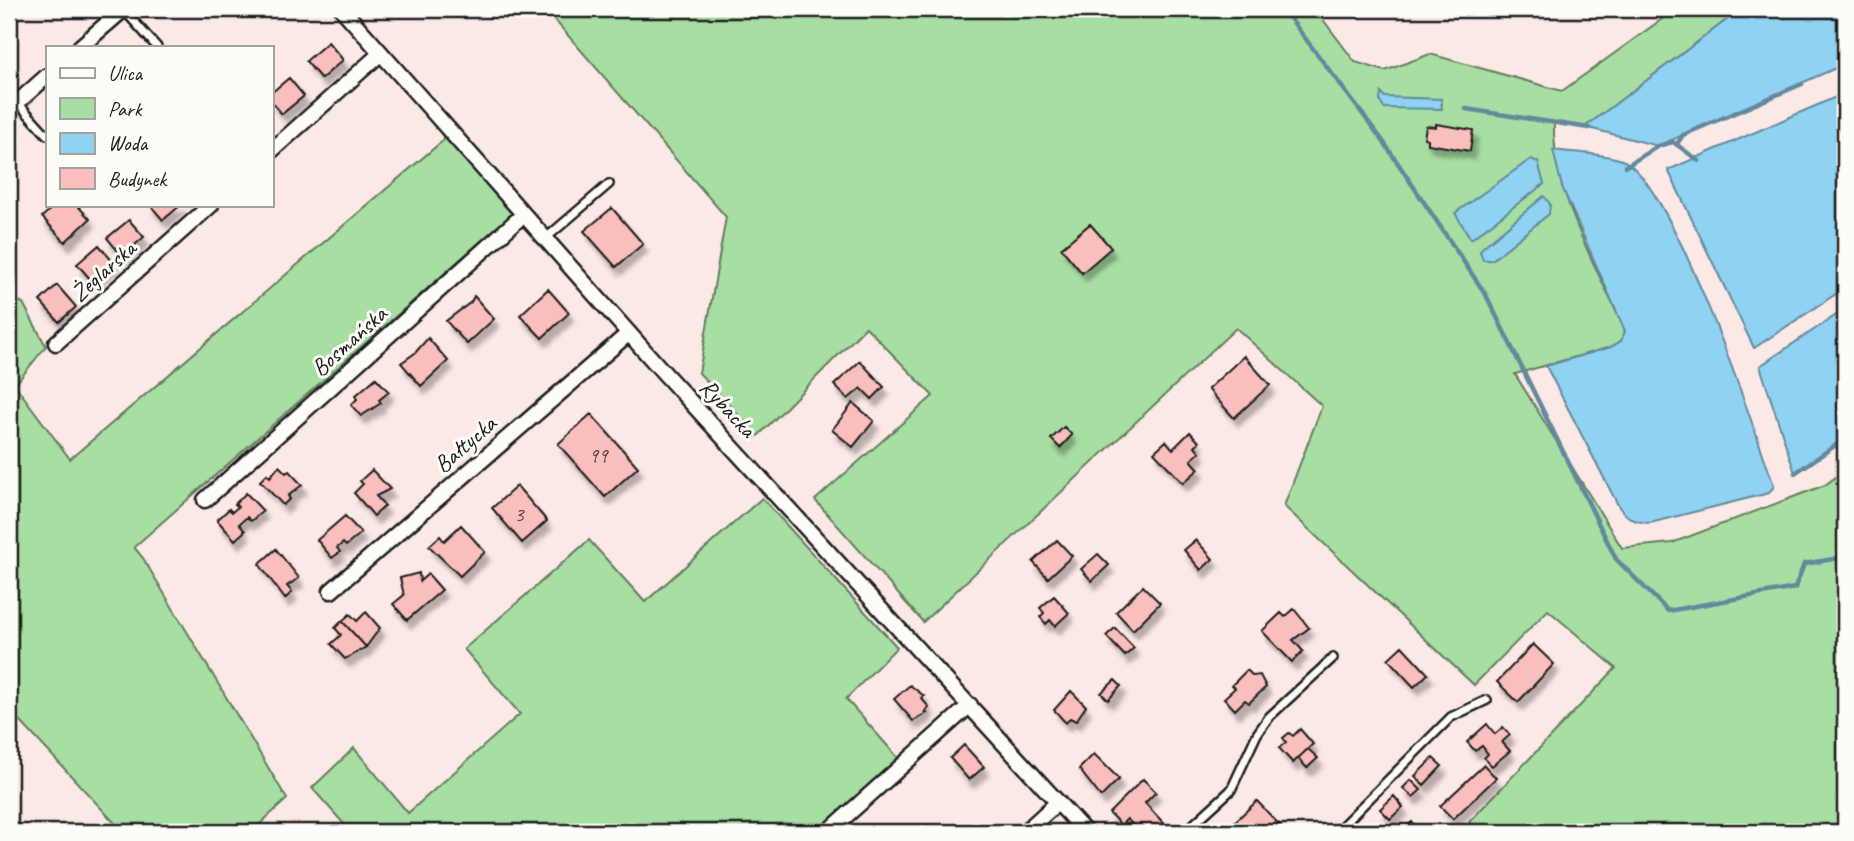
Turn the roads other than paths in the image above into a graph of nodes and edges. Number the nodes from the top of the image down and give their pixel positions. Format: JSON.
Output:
{"nodes":[{"id":1,"x":124,"y":9,"type":"edge"},
{"id":2,"x":342,"y":9,"type":"edge"},
{"id":3,"x":81,"y":46,"type":"edge"},
{"id":4,"x":156,"y":46,"type":"edge"},
{"id":5,"x":381,"y":53,"type":"junction"},
{"id":6,"x":46,"y":77,"type":"edge"},
{"id":7,"x":12,"y":102,"type":"edge"},
{"id":8,"x":46,"y":134,"type":"edge"},
{"id":9,"x":273,"y":149,"type":"edge"},
{"id":10,"x":609,"y":184,"type":"dead end"},
{"id":11,"x":210,"y":206,"type":"edge"},
{"id":12,"x":523,"y":215,"type":"junction"},
{"id":13,"x":545,"y":239,"type":"junction"},
{"id":14,"x":629,"y":333,"type":"junction"},
{"id":15,"x":56,"y":343,"type":"dead end"},
{"id":16,"x":205,"y":500,"type":"dead end"},
{"id":17,"x":331,"y":591,"type":"dead end"},
{"id":18,"x":1333,"y":658,"type":"dead end"},
{"id":19,"x":1487,"y":700,"type":"dead end"},
{"id":20,"x":970,"y":705,"type":"junction"},
{"id":21,"x":1058,"y":802,"type":"junction"},
{"id":22,"x":828,"y":832,"type":"edge"},
{"id":23,"x":1025,"y":832,"type":"edge"},
{"id":24,"x":1085,"y":832,"type":"edge"},
{"id":25,"x":1185,"y":832,"type":"edge"},
{"id":26,"x":1336,"y":832,"type":"edge"}],
"edges":[{"from":1,"to":3,"type":"street"},
{"from":1,"to":4,"type":"lane"},
{"from":2,"to":5,"type":"street","name":"Rybacka"},
{"from":5,"to":9,"type":"street"},
{"from":5,"to":12,"type":"street","name":"Rybacka"},
{"from":6,"to":7,"type":"street"},
{"from":7,"to":8,"type":"lane"},
{"from":10,"to":13,"type":"lane"},
{"from":11,"to":15,"type":"street","name":"Żeglarska"},
{"from":12,"to":13,"type":"street","name":"Rybacka"},
{"from":12,"to":16,"type":"street","name":"Bosmańska"},
{"from":13,"to":14,"type":"street","name":"Rybacka"},
{"from":14,"to":17,"type":"street","name":"Bałtycka"},
{"from":14,"to":20,"type":"street","name":"Rybacka"},
{"from":18,"to":25,"type":"lane"},
{"from":19,"to":26,"type":"lane"},
{"from":20,"to":21,"type":"street","name":"Rybacka"},
{"from":20,"to":22,"type":"street"},
{"from":21,"to":23,"type":"street"},
{"from":21,"to":24,"type":"street","name":"Rybacka"}]}
